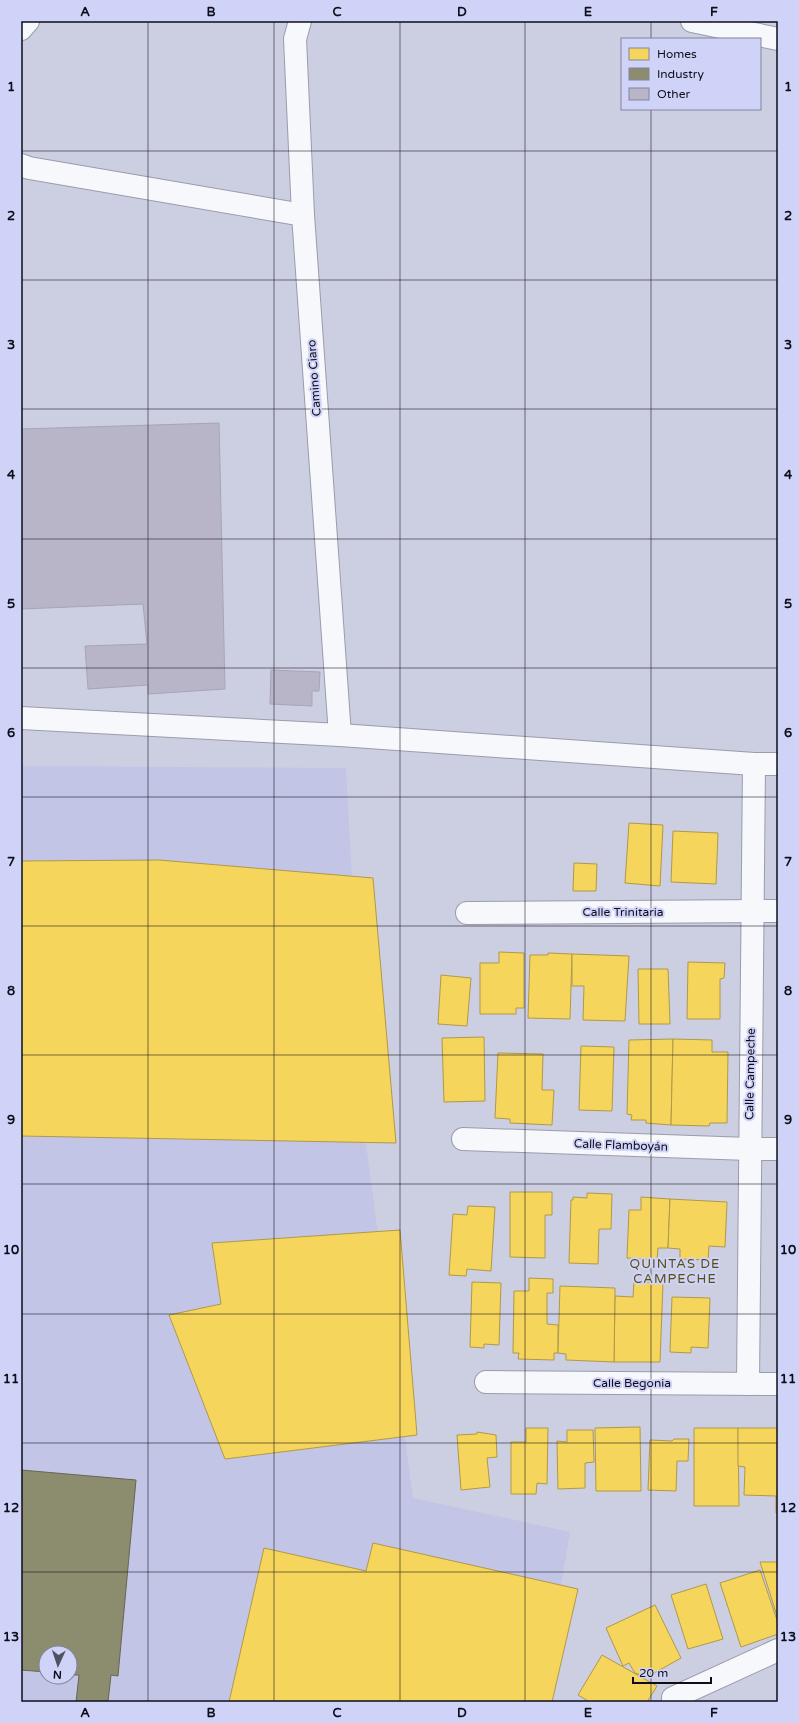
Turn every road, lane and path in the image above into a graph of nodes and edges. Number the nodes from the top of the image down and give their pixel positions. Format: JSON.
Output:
{"nodes":[{"id":1,"x":28,"y":21,"type":"edge"},
{"id":2,"x":300,"y":21,"type":"edge"},
{"id":3,"x":691,"y":22,"type":"edge"},
{"id":4,"x":21,"y":29,"type":"edge"},
{"id":5,"x":778,"y":39,"type":"edge"},
{"id":6,"x":21,"y":165,"type":"edge"},
{"id":7,"x":303,"y":215,"type":"junction"},
{"id":8,"x":21,"y":718,"type":"edge"},
{"id":9,"x":340,"y":734,"type":"junction"},
{"id":10,"x":754,"y":764,"type":"junction"},
{"id":11,"x":778,"y":764,"type":"edge"},
{"id":12,"x":752,"y":911,"type":"junction"},
{"id":13,"x":778,"y":911,"type":"edge"},
{"id":14,"x":467,"y":913,"type":"dead end"},
{"id":15,"x":463,"y":1139,"type":"dead end"},
{"id":16,"x":749,"y":1149,"type":"junction"},
{"id":17,"x":778,"y":1149,"type":"edge"},
{"id":18,"x":486,"y":1382,"type":"dead end"},
{"id":19,"x":748,"y":1384,"type":"junction"},
{"id":20,"x":778,"y":1384,"type":"edge"},
{"id":21,"x":778,"y":1650,"type":"edge"},
{"id":22,"x":674,"y":1702,"type":"edge"}],
"edges":[{"from":1,"to":4,"type":"street"},
{"from":2,"to":7,"type":"street","name":"Camino Ciaro"},
{"from":3,"to":5,"type":"street"},
{"from":6,"to":7,"type":"street"},
{"from":7,"to":9,"type":"street","name":"Camino Ciaro"},
{"from":8,"to":9,"type":"street"},
{"from":9,"to":10,"type":"street"},
{"from":10,"to":11,"type":"street"},
{"from":10,"to":12,"type":"street","name":"Calle Campeche"},
{"from":12,"to":13,"type":"street","name":"Calle Trinitaria"},
{"from":12,"to":14,"type":"street","name":"Calle Trinitaria"},
{"from":12,"to":16,"type":"street","name":"Calle Campeche"},
{"from":15,"to":16,"type":"street","name":"Calle Flamboyán"},
{"from":16,"to":17,"type":"street","name":"Calle Flamboyán"},
{"from":16,"to":19,"type":"street","name":"Calle Campeche"},
{"from":18,"to":19,"type":"street","name":"Calle Begonia"},
{"from":19,"to":20,"type":"street","name":"Calle Begonia"},
{"from":21,"to":22,"type":"street"}]}
